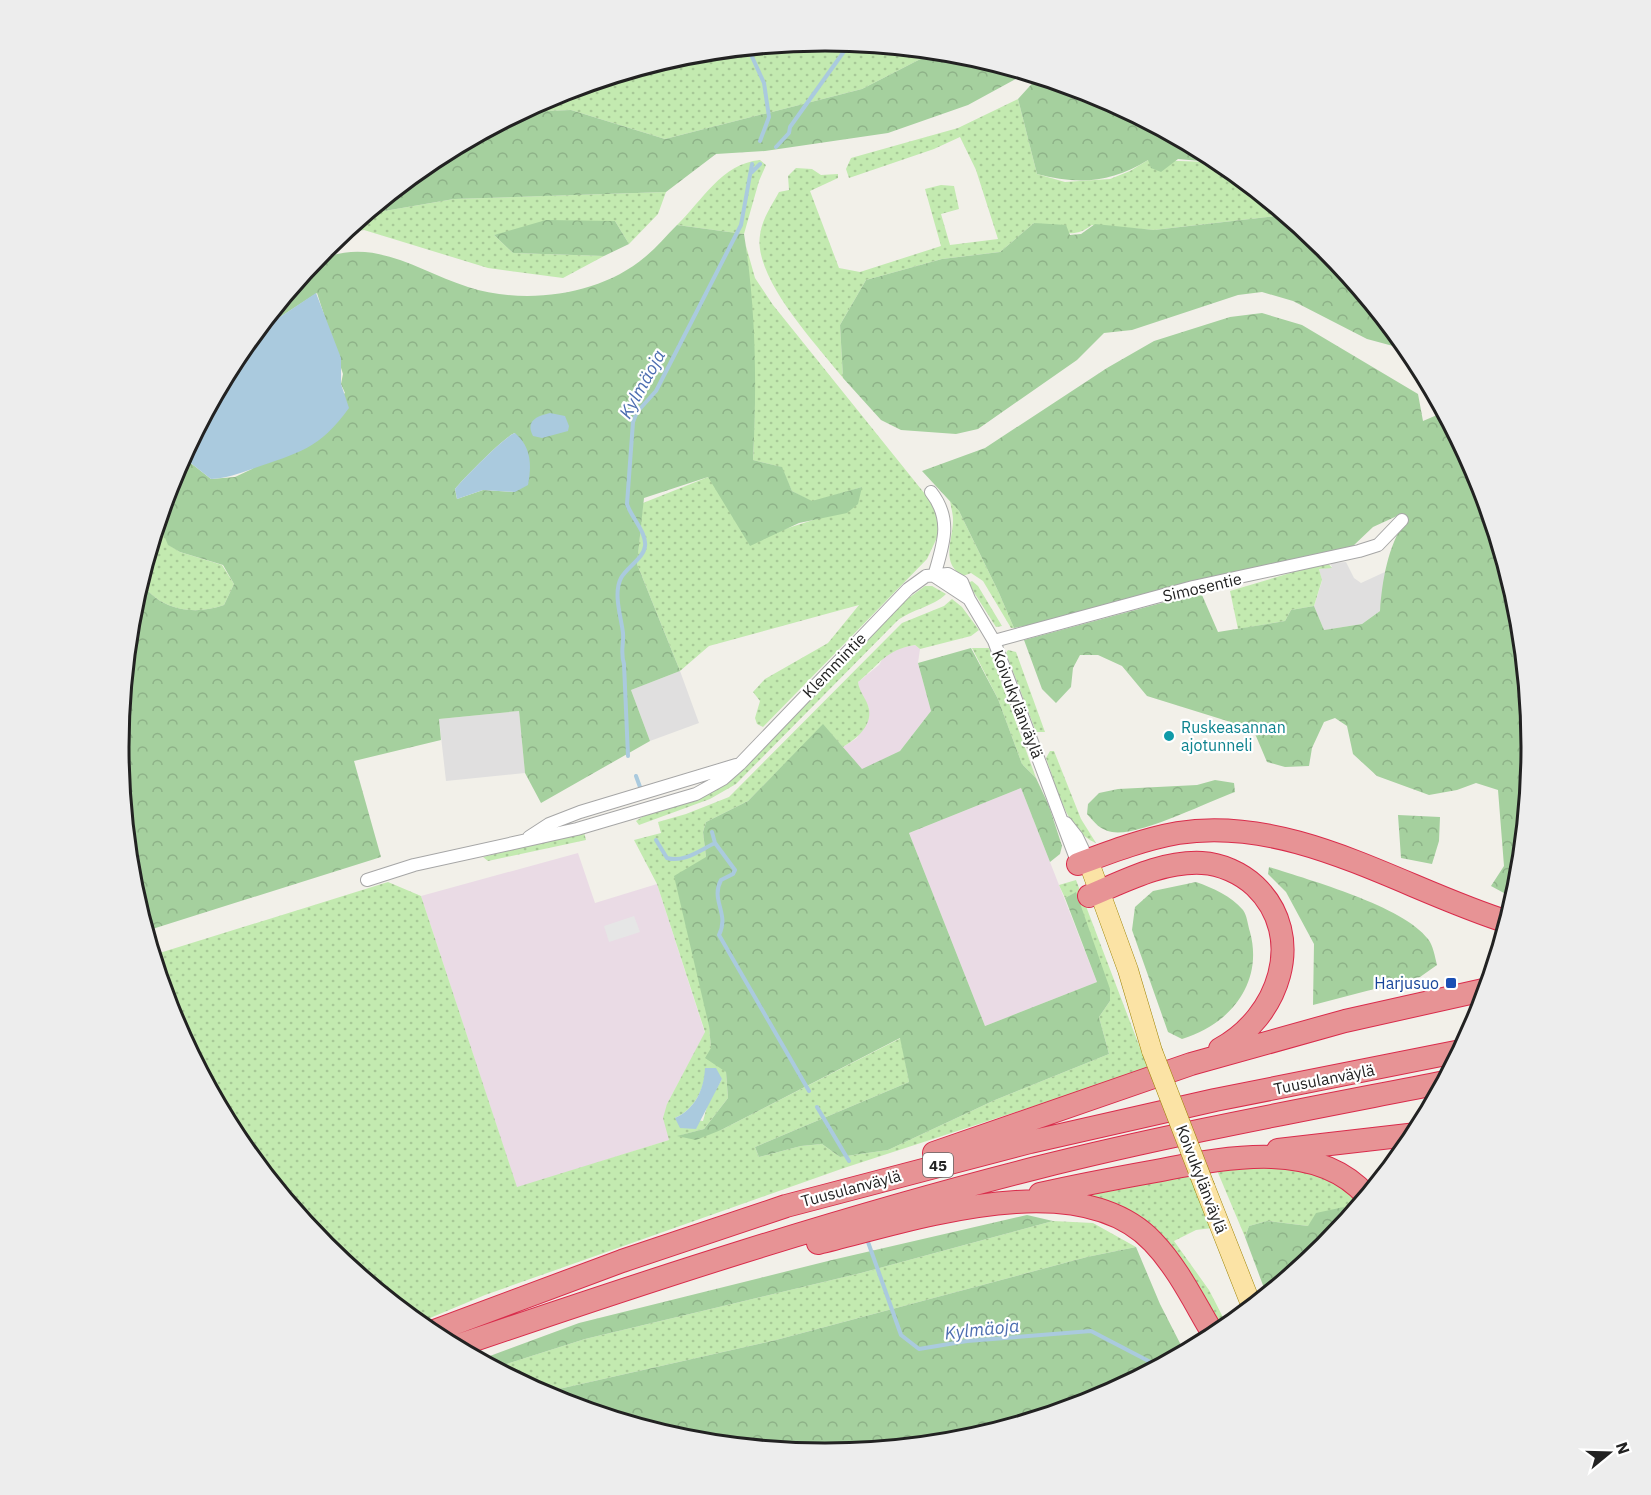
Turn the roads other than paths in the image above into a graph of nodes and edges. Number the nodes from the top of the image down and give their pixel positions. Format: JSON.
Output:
{"nodes":[{"id":1,"x":932,"y":492,"type":"dead end"},
{"id":2,"x":1402,"y":520,"type":"dead end"},
{"id":3,"x":934,"y":576,"type":"junction"},
{"id":4,"x":994,"y":641,"type":"junction"},
{"id":5,"x":1083,"y":862,"type":"junction"},
{"id":6,"x":367,"y":880,"type":"dead end"},
{"id":7,"x":1094,"y":894,"type":"junction"},
{"id":8,"x":1500,"y":919,"type":"edge"},
{"id":9,"x":1477,"y":991,"type":"edge"},
{"id":10,"x":1451,"y":1054,"type":"edge"},
{"id":11,"x":1191,"y":1064,"type":"junction"},
{"id":12,"x":1435,"y":1084,"type":"edge"},
{"id":13,"x":1404,"y":1136,"type":"edge"},
{"id":14,"x":1232,"y":1157,"type":"junction"},
{"id":15,"x":1362,"y":1191,"type":"edge"},
{"id":16,"x":1003,"y":1202,"type":"junction"},
{"id":17,"x":786,"y":1206,"type":"junction"},
{"id":18,"x":633,"y":1286,"type":"junction"},
{"id":19,"x":1249,"y":1301,"type":"edge"},
{"id":20,"x":441,"y":1328,"type":"edge"},
{"id":21,"x":1210,"y":1328,"type":"edge"},
{"id":22,"x":465,"y":1343,"type":"edge"}],
"edges":[{"from":1,"to":3,"type":"street"},
{"from":2,"to":4,"type":"street","name":"Simosentie"},
{"from":3,"to":4,"type":"street","name":"Koivukylänväylä"},
{"from":3,"to":6,"type":"street","name":"Klemmintie"},
{"from":4,"to":5,"type":"street","name":"Koivukylänväylä"},
{"from":5,"to":7,"type":"main road","name":"Koivukylänväylä"},
{"from":5,"to":8,"type":"highway"},
{"from":7,"to":11,"type":"highway"},
{"from":7,"to":19,"type":"main road","name":"Koivukylänväylä","bridge":true},
{"from":9,"to":11,"type":"highway"},
{"from":10,"to":17,"type":"highway","name":"Tuusulanväylä","number":"45"},
{"from":11,"to":17,"type":"highway"},
{"from":12,"to":18,"type":"highway","name":"Tuusulanväylä","number":"45"},
{"from":13,"to":14,"type":"highway"},
{"from":14,"to":15,"type":"highway"},
{"from":14,"to":16,"type":"highway"},
{"from":16,"to":18,"type":"highway"},
{"from":16,"to":21,"type":"highway"},
{"from":17,"to":20,"type":"highway","name":"Tuusulanväylä","number":"45"},
{"from":18,"to":22,"type":"highway","name":"Tuusulanväylä","number":"45"}]}
